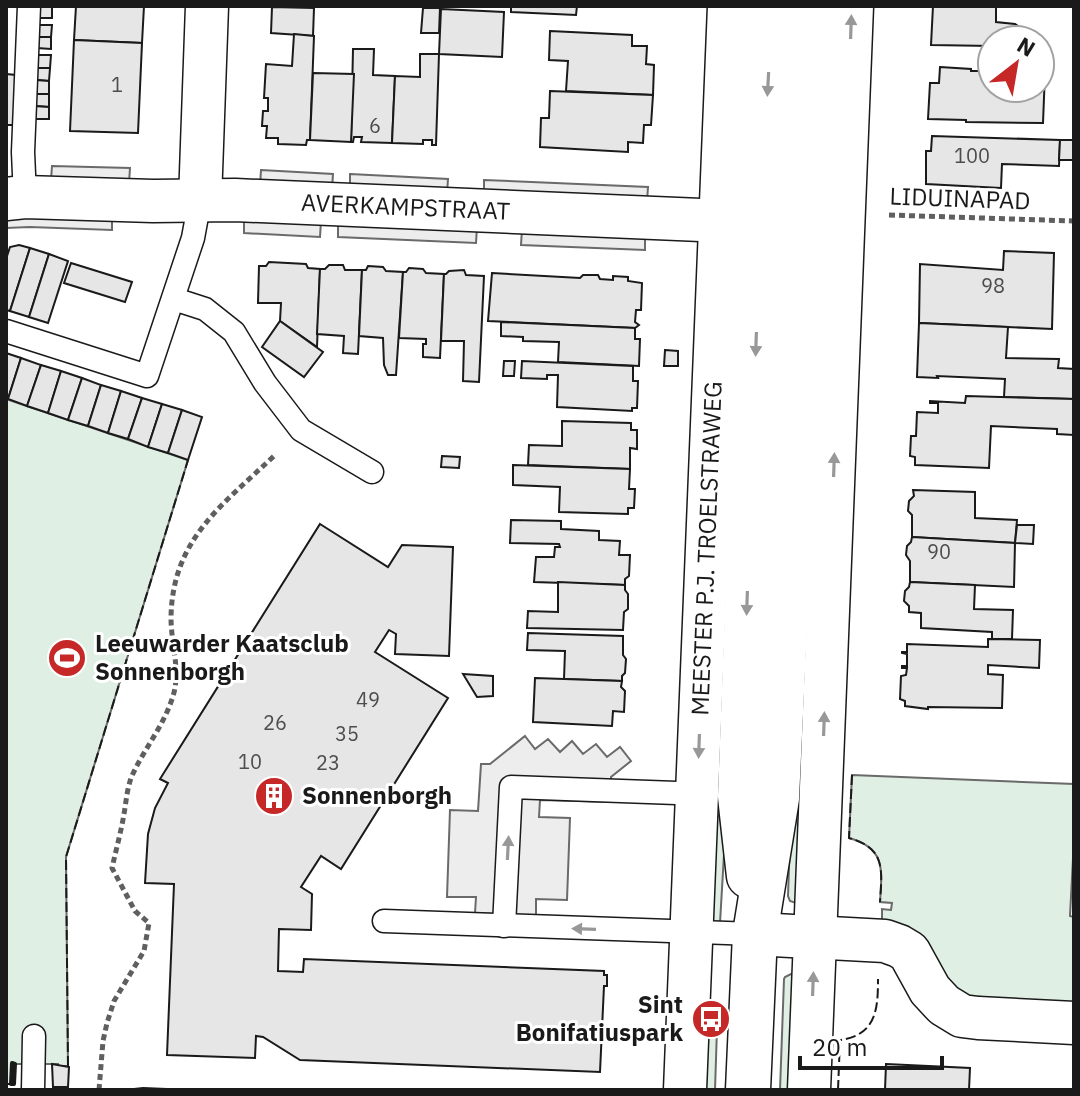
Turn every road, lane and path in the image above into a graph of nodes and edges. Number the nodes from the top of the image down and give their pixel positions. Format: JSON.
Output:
{"nodes":[{"id":1,"x":29,"y":6,"type":"edge"},
{"id":2,"x":207,"y":6,"type":"edge"},
{"id":3,"x":729,"y":6,"type":"edge"},
{"id":4,"x":771,"y":6,"type":"edge"},
{"id":5,"x":812,"y":6,"type":"edge"},
{"id":6,"x":852,"y":6,"type":"edge"},
{"id":7,"x":16,"y":198,"type":"edge"},
{"id":8,"x":200,"y":200,"type":"junction"},
{"id":9,"x":795,"y":221,"type":"junction"},
{"id":10,"x":1074,"y":221,"type":"edge"},
{"id":11,"x":174,"y":299,"type":"junction"},
{"id":12,"x":6,"y":331,"type":"edge"},
{"id":13,"x":301,"y":430,"type":"junction"},
{"id":14,"x":372,"y":472,"type":"dead end"},
{"id":15,"x":697,"y":794,"type":"junction"},
{"id":16,"x":758,"y":797,"type":"junction"},
{"id":17,"x":384,"y":921,"type":"dead end"},
{"id":18,"x":504,"y":926,"type":"junction"},
{"id":19,"x":691,"y":933,"type":"junction"},
{"id":20,"x":755,"y":934,"type":"junction"},
{"id":21,"x":815,"y":936,"type":"junction"},
{"id":22,"x":1074,"y":1023,"type":"edge"},
{"id":23,"x":34,"y":1036,"type":"dead end"},
{"id":24,"x":33,"y":1090,"type":"edge"},
{"id":25,"x":99,"y":1090,"type":"edge"},
{"id":26,"x":685,"y":1090,"type":"edge"},
{"id":27,"x":748,"y":1090,"type":"edge"},
{"id":28,"x":809,"y":1090,"type":"edge"}],
"edges":[{"from":1,"to":7,"type":"lane"},
{"from":2,"to":8,"type":"street"},
{"from":3,"to":9,"type":"street","name":"MEESTER P.J. TROELSTRAWEG"},
{"from":4,"to":9,"type":"main road","name":"MEESTER P.J. TROELSTRAWEG","one_way":true},
{"from":5,"to":9,"type":"main road","name":"MEESTER P.J. TROELSTRAWEG"},
{"from":9,"to":6,"type":"street","name":"MEESTER P.J. TROELSTRAWEG","one_way":true},
{"from":7,"to":8,"type":"street","name":"AVERKAMPSTRAAT"},
{"from":8,"to":9,"type":"street","name":"AVERKAMPSTRAAT"},
{"from":8,"to":11,"type":"lane"},
{"from":9,"to":10,"type":"path","name":"LIDUINAPAD"},
{"from":9,"to":15,"type":"street","name":"MEESTER P.J. TROELSTRAWEG","one_way":true},
{"from":9,"to":16,"type":"main road","name":"MEESTER P.J. TROELSTRAWEG"},
{"from":21,"to":9,"type":"street","name":"MEESTER P.J. TROELSTRAWEG","one_way":true},
{"from":11,"to":12,"type":"lane"},
{"from":11,"to":13,"type":"lane"},
{"from":13,"to":14,"type":"lane"},
{"from":13,"to":25,"type":"path"},
{"from":15,"to":16,"type":"lane"},
{"from":18,"to":15,"type":"lane","one_way":true},
{"from":15,"to":19,"type":"street","name":"MEESTER P.J. TROELSTRAWEG"},
{"from":16,"to":20,"type":"main road","name":"MEESTER P.J. TROELSTRAWEG"},
{"from":17,"to":18,"type":"lane"},
{"from":19,"to":18,"type":"lane","one_way":true},
{"from":19,"to":20,"type":"lane"},
{"from":19,"to":26,"type":"street","name":"MEESTER P.J. TROELSTRAWEG"},
{"from":20,"to":21,"type":"street"},
{"from":20,"to":27,"type":"main road","name":"MEESTER P.J. TROELSTRAWEG"},
{"from":21,"to":22,"type":"street"},
{"from":28,"to":21,"type":"street","name":"MEESTER P.J. TROELSTRAWEG","one_way":true},
{"from":23,"to":24,"type":"lane"}]}
